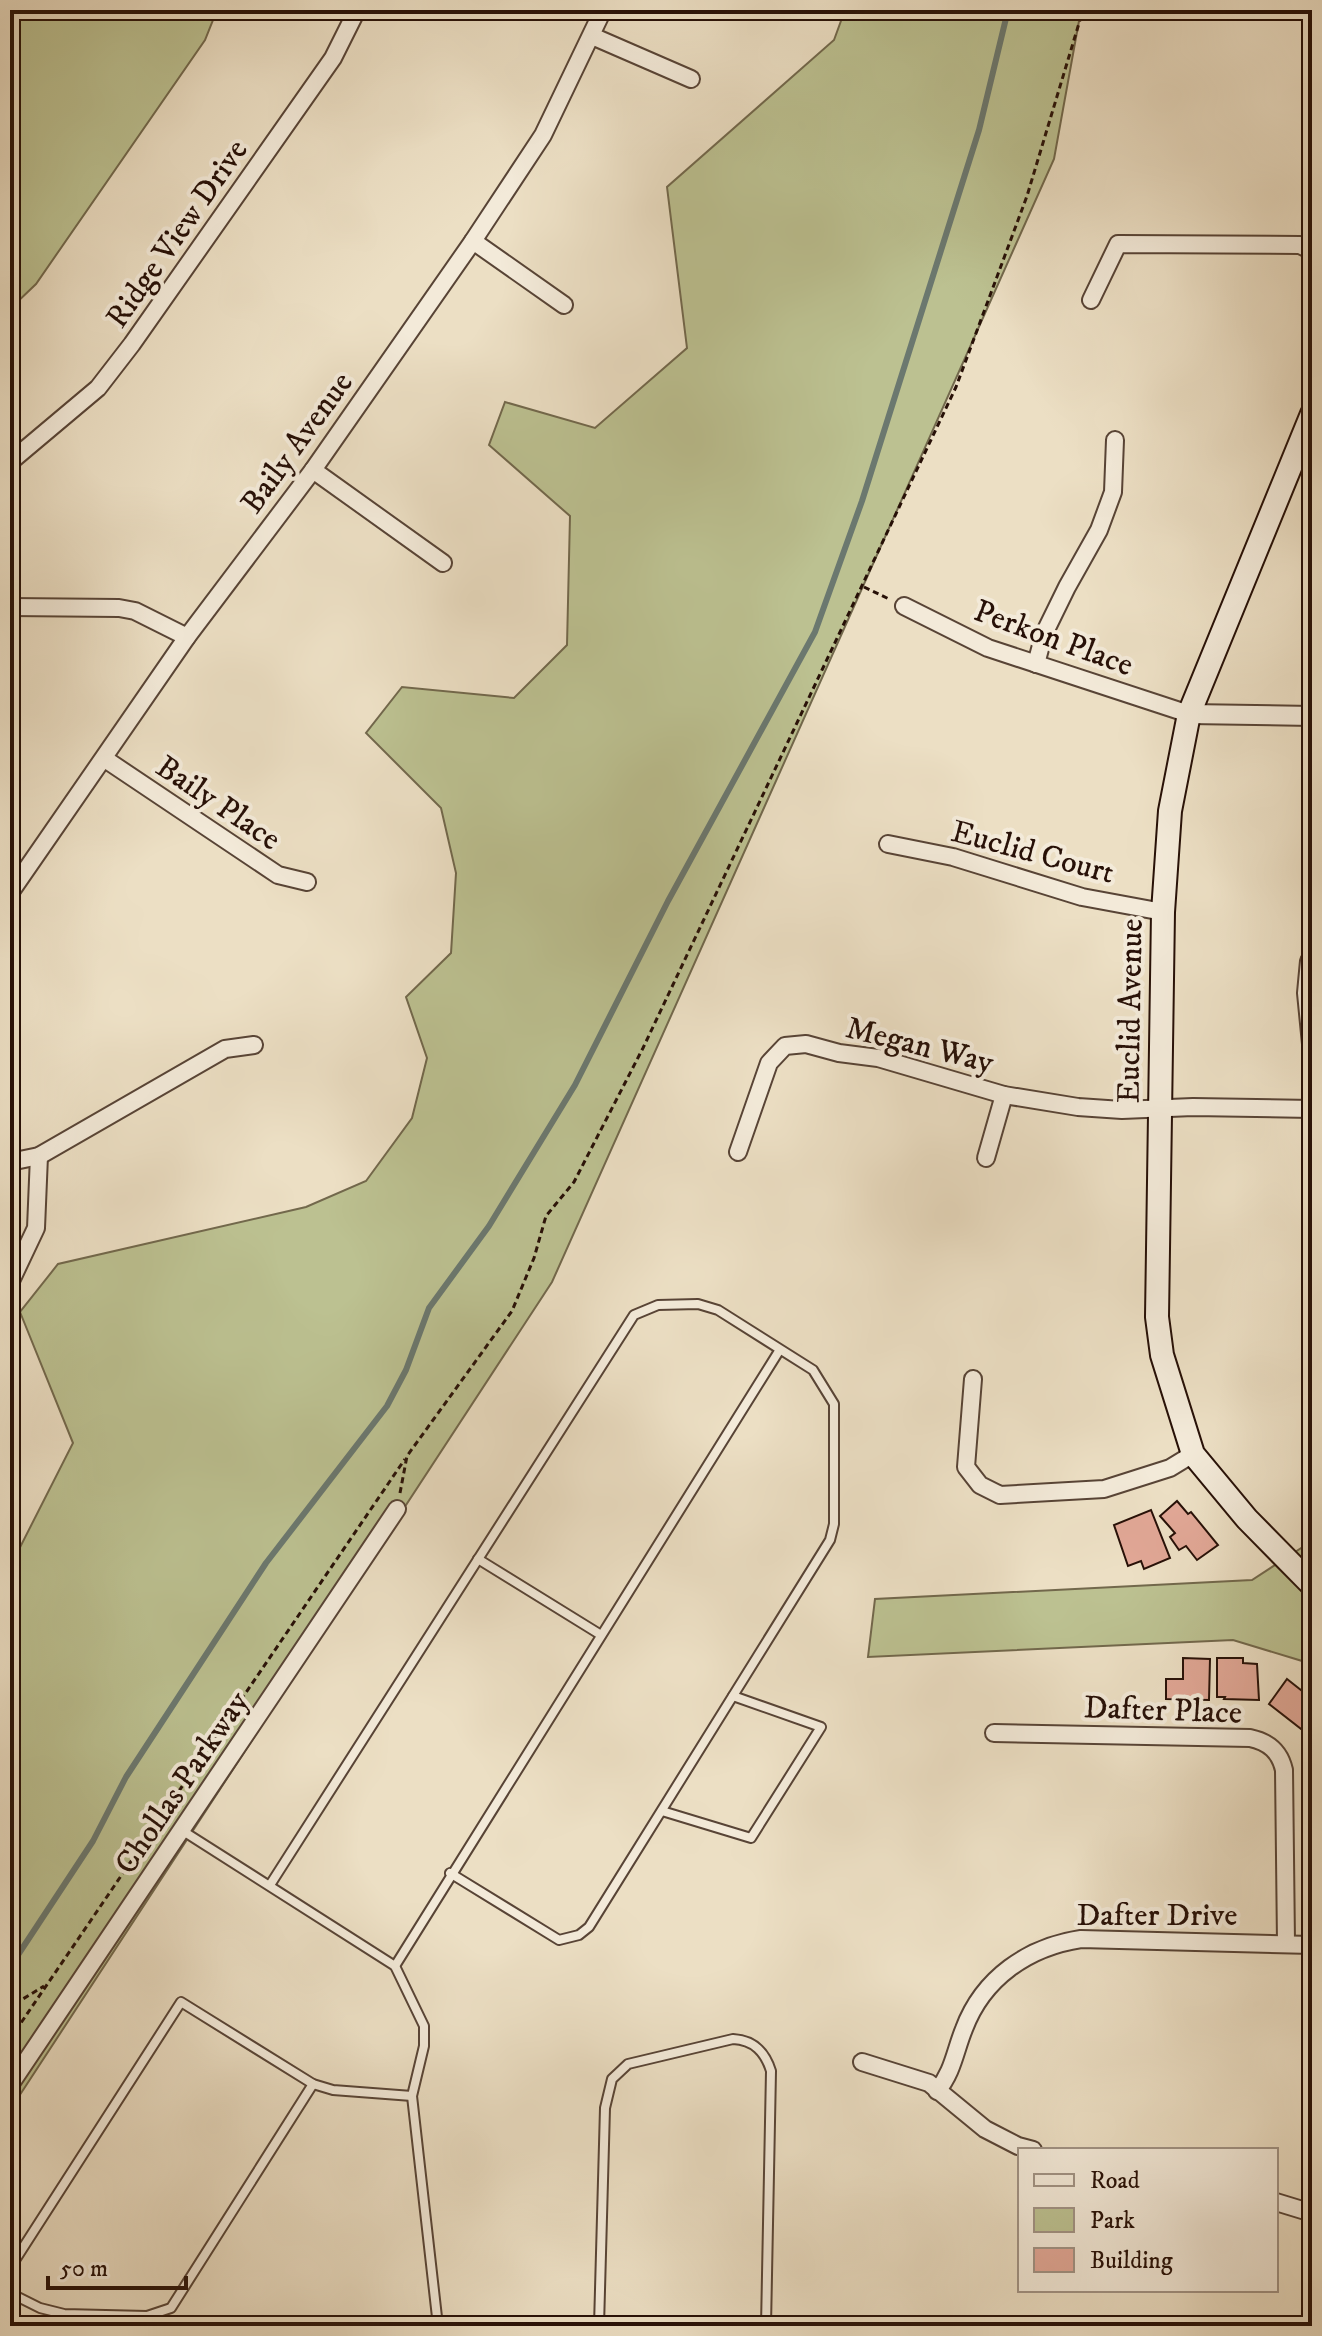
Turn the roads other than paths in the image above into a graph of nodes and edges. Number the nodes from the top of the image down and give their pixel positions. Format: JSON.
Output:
{"nodes":[{"id":1,"x":357,"y":10,"type":"edge"},
{"id":2,"x":603,"y":10,"type":"edge"},
{"id":3,"x":592,"y":36,"type":"junction"},
{"id":4,"x":691,"y":79,"type":"dead end"},
{"id":5,"x":473,"y":241,"type":"junction"},
{"id":6,"x":1312,"y":251,"type":"edge"},
{"id":7,"x":1091,"y":300,"type":"dead end"},
{"id":8,"x":564,"y":305,"type":"dead end"},
{"id":9,"x":1312,"y":414,"type":"edge"},
{"id":10,"x":1115,"y":440,"type":"dead end"},
{"id":11,"x":10,"y":462,"type":"edge"},
{"id":12,"x":313,"y":470,"type":"junction"},
{"id":13,"x":443,"y":563,"type":"dead end"},
{"id":14,"x":904,"y":606,"type":"road end"},
{"id":15,"x":10,"y":607,"type":"edge"},
{"id":16,"x":187,"y":637,"type":"junction"},
{"id":17,"x":1036,"y":664,"type":"junction"},
{"id":18,"x":1189,"y":714,"type":"junction"},
{"id":19,"x":1312,"y":716,"type":"edge"},
{"id":20,"x":105,"y":759,"type":"junction"},
{"id":21,"x":888,"y":844,"type":"dead end"},
{"id":22,"x":307,"y":882,"type":"dead end"},
{"id":23,"x":10,"y":893,"type":"edge"},
{"id":24,"x":1163,"y":912,"type":"junction"},
{"id":25,"x":1309,"y":961,"type":"dead end"},
{"id":26,"x":254,"y":1045,"type":"dead end"},
{"id":27,"x":1312,"y":1054,"type":"edge"},
{"id":28,"x":1004,"y":1095,"type":"junction"},
{"id":29,"x":1159,"y":1108,"type":"junction"},
{"id":30,"x":1312,"y":1109,"type":"edge"},
{"id":31,"x":738,"y":1152,"type":"dead end"},
{"id":32,"x":39,"y":1156,"type":"junction"},
{"id":33,"x":986,"y":1158,"type":"dead end"},
{"id":34,"x":10,"y":1162,"type":"edge"},
{"id":35,"x":10,"y":1283,"type":"edge"},
{"id":36,"x":779,"y":1351,"type":"junction"},
{"id":37,"x":973,"y":1379,"type":"dead end"},
{"id":38,"x":1193,"y":1454,"type":"junction"},
{"id":39,"x":397,"y":1509,"type":"road end"},
{"id":40,"x":478,"y":1559,"type":"junction"},
{"id":41,"x":1312,"y":1585,"type":"edge"},
{"id":42,"x":601,"y":1635,"type":"junction"},
{"id":43,"x":733,"y":1696,"type":"junction"},
{"id":44,"x":994,"y":1733,"type":"dead end"},
{"id":45,"x":662,"y":1811,"type":"junction"},
{"id":46,"x":183,"y":1831,"type":"junction"},
{"id":47,"x":450,"y":1873,"type":"junction"},
{"id":48,"x":270,"y":1885,"type":"junction"},
{"id":49,"x":1286,"y":1943,"type":"junction"},
{"id":50,"x":1312,"y":1945,"type":"edge"},
{"id":51,"x":395,"y":1966,"type":"junction"},
{"id":52,"x":862,"y":2062,"type":"dead end"},
{"id":53,"x":313,"y":2084,"type":"junction"},
{"id":54,"x":10,"y":2085,"type":"edge"},
{"id":55,"x":937,"y":2091,"type":"junction"},
{"id":56,"x":412,"y":2096,"type":"junction"},
{"id":57,"x":1026,"y":2148,"type":"edge"},
{"id":58,"x":1278,"y":2203,"type":"edge"},
{"id":59,"x":1312,"y":2213,"type":"edge"},
{"id":60,"x":10,"y":2268,"type":"edge"},
{"id":61,"x":10,"y":2293,"type":"edge"},
{"id":62,"x":438,"y":2326,"type":"edge"},
{"id":63,"x":599,"y":2326,"type":"edge"},
{"id":64,"x":766,"y":2326,"type":"edge"}],
"edges":[{"from":1,"to":11,"type":"street","name":"Ridge View Drive"},
{"from":2,"to":3,"type":"street","name":"Baily Avenue"},
{"from":3,"to":4,"type":"street"},
{"from":3,"to":5,"type":"street","name":"Baily Avenue"},
{"from":5,"to":8,"type":"street"},
{"from":5,"to":12,"type":"street","name":"Baily Avenue"},
{"from":6,"to":7,"type":"street"},
{"from":9,"to":18,"type":"main road","name":"Euclid Avenue"},
{"from":10,"to":17,"type":"street"},
{"from":12,"to":13,"type":"street"},
{"from":12,"to":16,"type":"street","name":"Baily Avenue"},
{"from":14,"to":17,"type":"street","name":"Perkon Place"},
{"from":15,"to":16,"type":"street"},
{"from":16,"to":20,"type":"street","name":"Baily Avenue"},
{"from":17,"to":18,"type":"street","name":"Perkon Place"},
{"from":18,"to":19,"type":"street"},
{"from":18,"to":24,"type":"main road","name":"Euclid Avenue"},
{"from":20,"to":22,"type":"street","name":"Baily Place"},
{"from":20,"to":23,"type":"street","name":"Baily Avenue"},
{"from":21,"to":24,"type":"street","name":"Euclid Court"},
{"from":24,"to":29,"type":"main road","name":"Euclid Avenue"},
{"from":25,"to":27,"type":"street"},
{"from":26,"to":32,"type":"street"},
{"from":28,"to":29,"type":"street","name":"Megan Way"},
{"from":28,"to":31,"type":"street","name":"Megan Way"},
{"from":28,"to":33,"type":"street"},
{"from":29,"to":30,"type":"street","name":"Megan Way"},
{"from":29,"to":38,"type":"main road","name":"Euclid Avenue"},
{"from":32,"to":34,"type":"street"},
{"from":32,"to":35,"type":"street"},
{"from":36,"to":40,"type":"lane"},
{"from":36,"to":42,"type":"lane"},
{"from":36,"to":43,"type":"lane"},
{"from":37,"to":38,"type":"street"},
{"from":38,"to":41,"type":"main road","name":"Euclid Avenue"},
{"from":39,"to":46,"type":"street","name":"Chollas Parkway"},
{"from":40,"to":42,"type":"lane"},
{"from":40,"to":48,"type":"lane"},
{"from":42,"to":47,"type":"lane"},
{"from":43,"to":45,"type":"lane"},
{"from":43,"to":45,"type":"lane"},
{"from":44,"to":49,"type":"street","name":"Dafter Place"},
{"from":45,"to":47,"type":"lane"},
{"from":46,"to":48,"type":"lane"},
{"from":46,"to":54,"type":"street","name":"Chollas Parkway"},
{"from":47,"to":51,"type":"lane"},
{"from":48,"to":51,"type":"lane"},
{"from":49,"to":50,"type":"street","name":"Dafter Drive"},
{"from":49,"to":55,"type":"street","name":"Dafter Drive"},
{"from":51,"to":56,"type":"lane"},
{"from":52,"to":55,"type":"street"},
{"from":53,"to":56,"type":"lane"},
{"from":53,"to":60,"type":"lane"},
{"from":53,"to":61,"type":"lane"},
{"from":55,"to":57,"type":"street"},
{"from":56,"to":62,"type":"lane"},
{"from":58,"to":59,"type":"street"},
{"from":63,"to":64,"type":"lane"}]}
